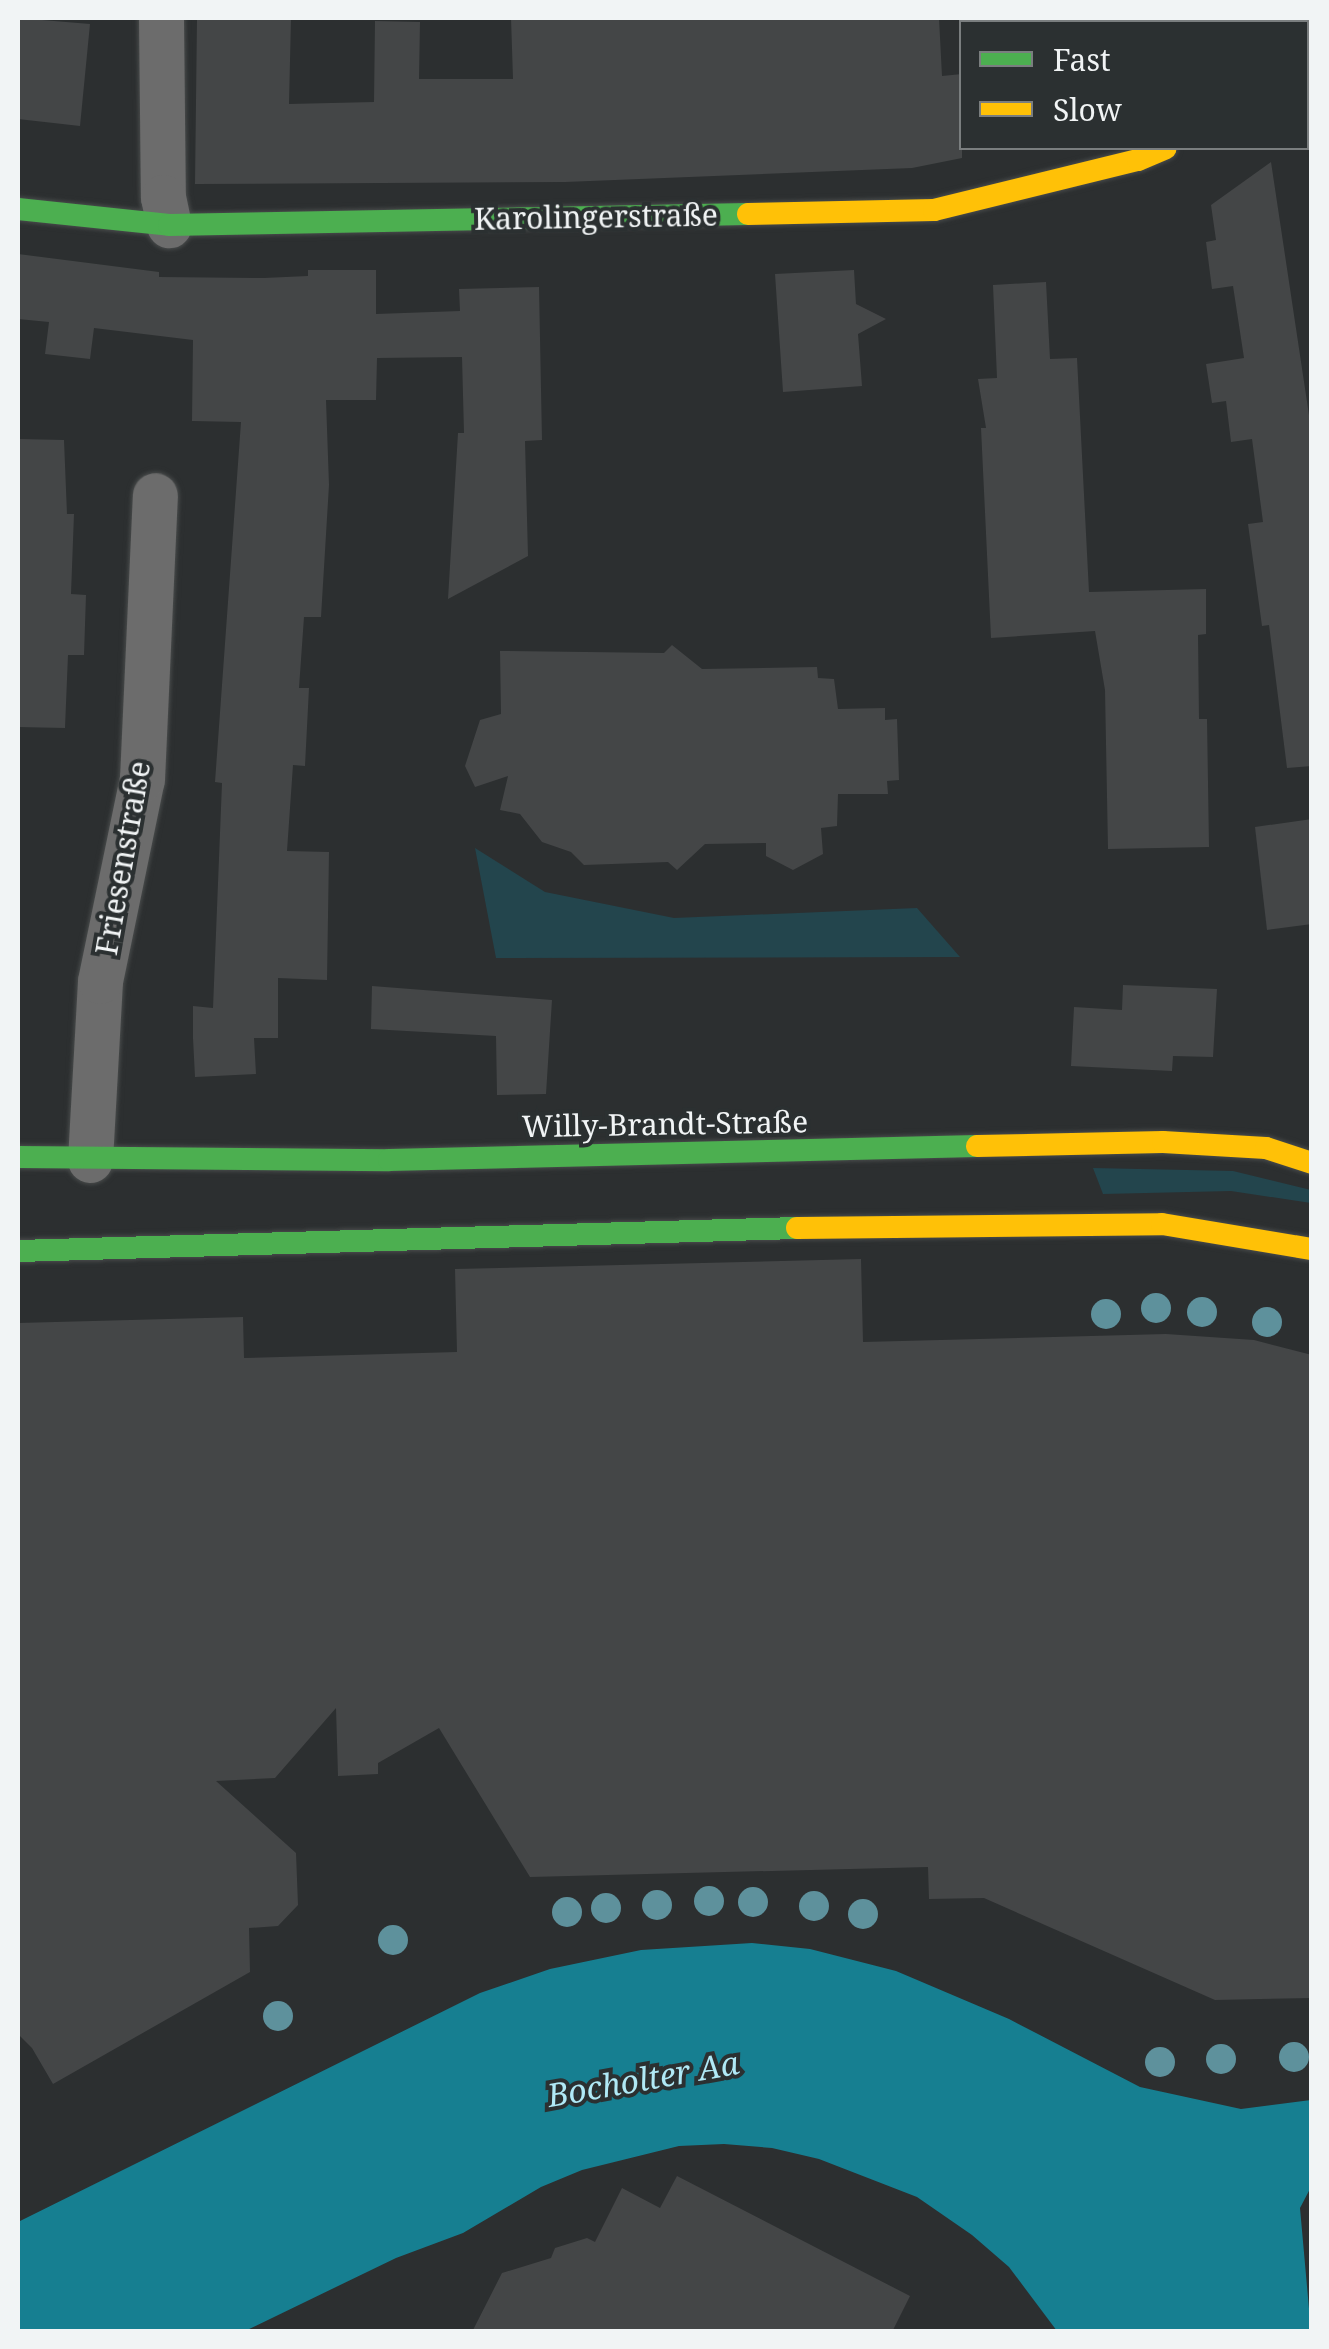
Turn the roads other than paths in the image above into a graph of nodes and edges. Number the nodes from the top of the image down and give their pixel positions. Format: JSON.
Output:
{"nodes":[{"id":1,"x":160,"y":18,"type":"edge"},
{"id":2,"x":1161,"y":150,"type":"edge"},
{"id":3,"x":18,"y":209,"type":"edge"},
{"id":4,"x":170,"y":225,"type":"junction"},
{"id":5,"x":155,"y":495,"type":"dead end"},
{"id":6,"x":18,"y":1157,"type":"edge"},
{"id":7,"x":90,"y":1160,"type":"junction"},
{"id":8,"x":1312,"y":1163,"type":"edge"},
{"id":9,"x":1312,"y":1249,"type":"edge"},
{"id":10,"x":18,"y":1251,"type":"edge"}],
"edges":[{"from":1,"to":4,"type":"street"},
{"from":2,"to":4,"type":"main road","name":"Karolingerstraße"},
{"from":3,"to":4,"type":"main road","name":"Karolingerstraße"},
{"from":5,"to":7,"type":"street","name":"Friesenstraße"},
{"from":6,"to":7,"type":"main road","name":"Willy-Brandt-Straße"},
{"from":7,"to":8,"type":"main road","name":"Willy-Brandt-Straße"},
{"from":9,"to":10,"type":"main road"}]}
